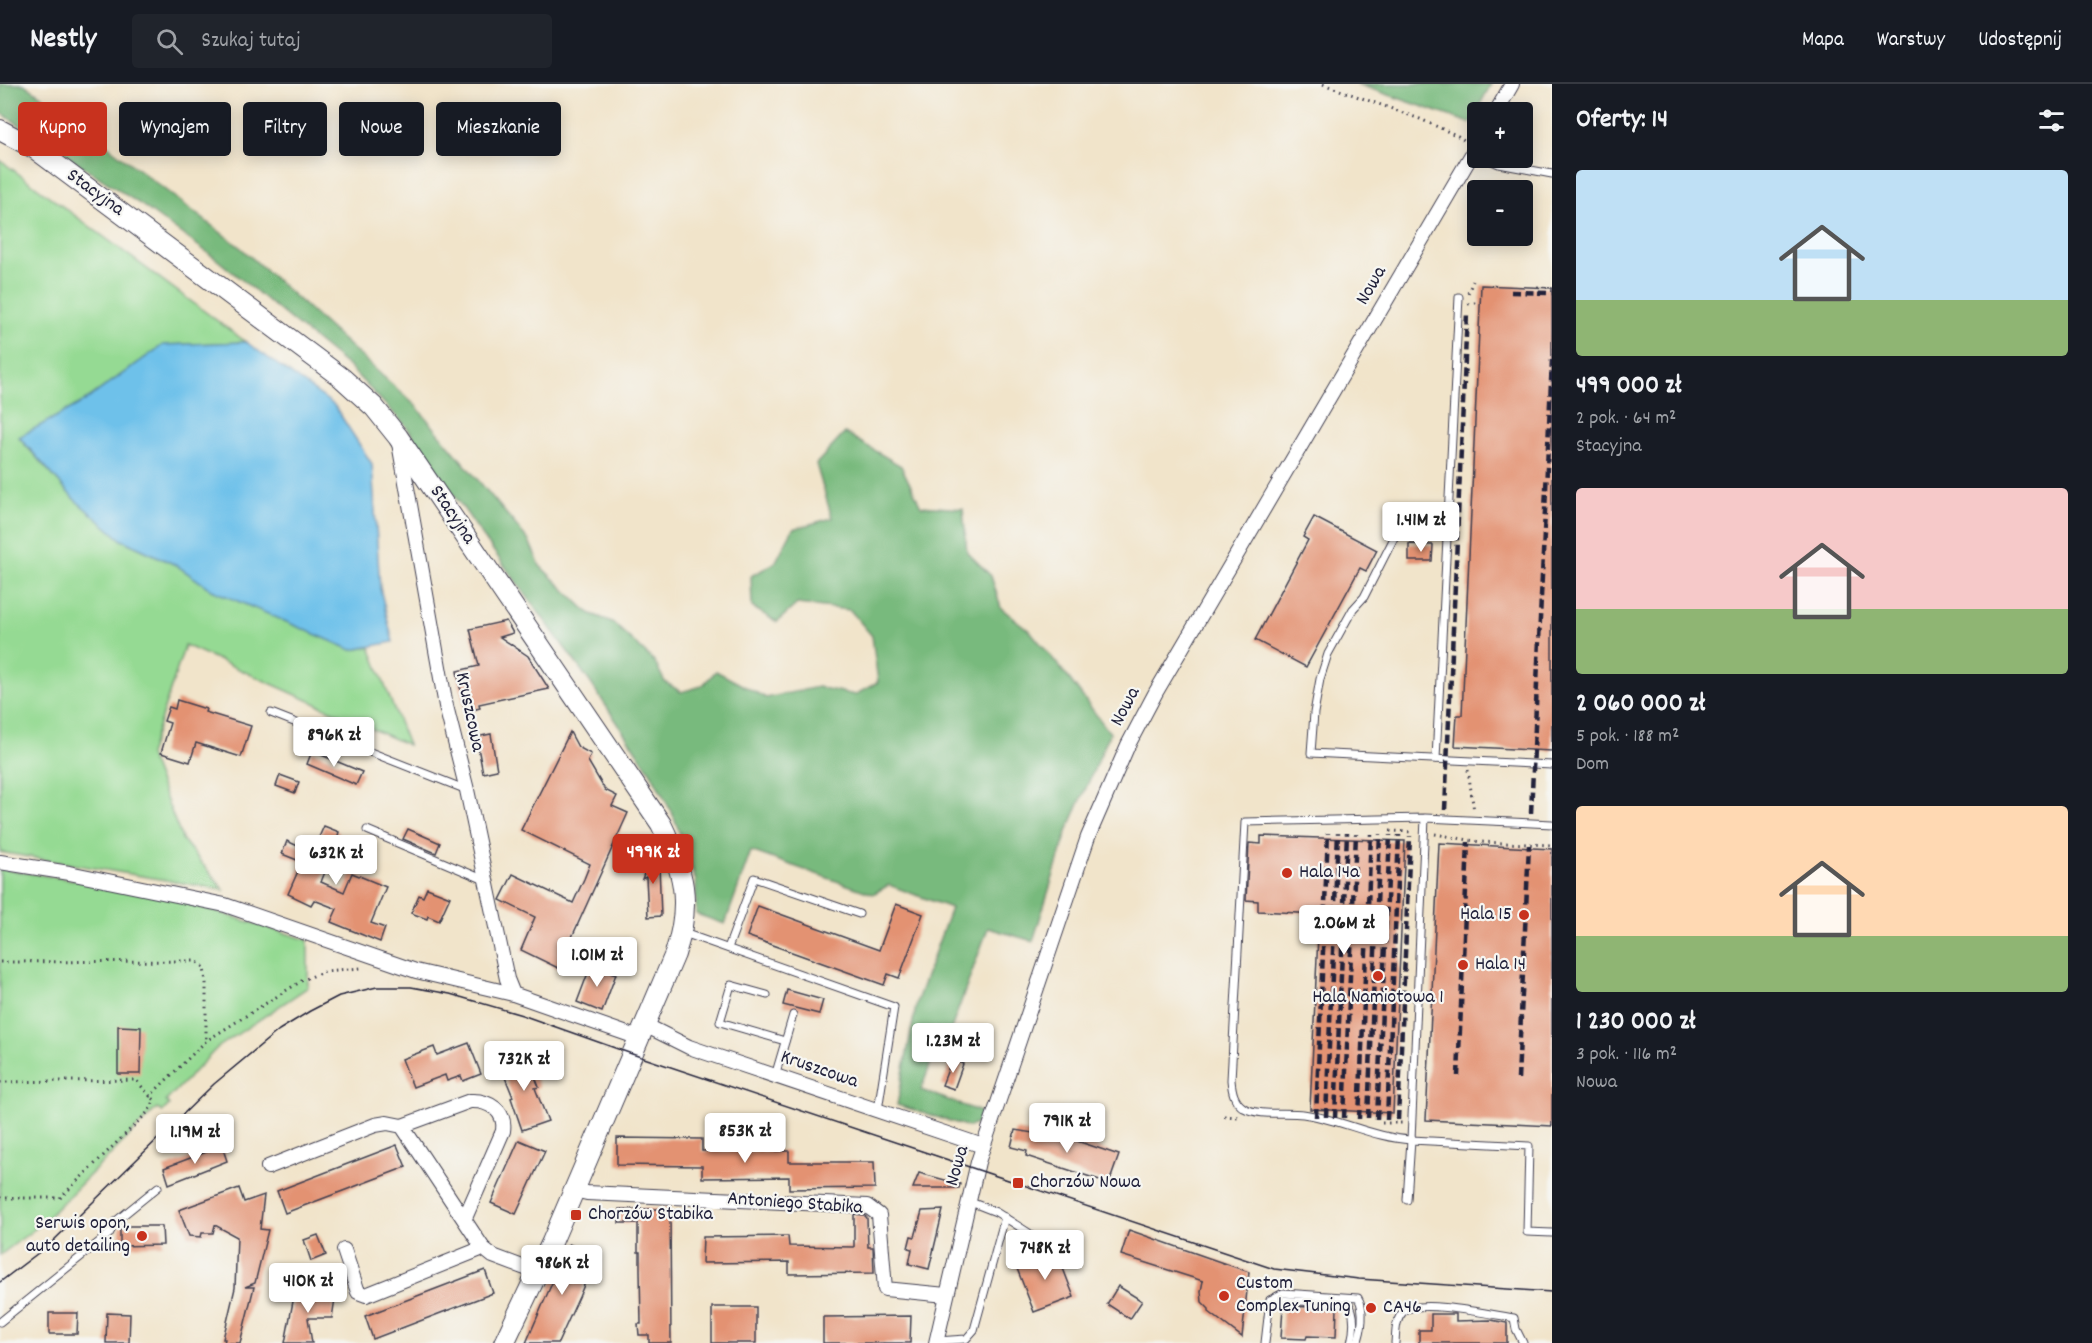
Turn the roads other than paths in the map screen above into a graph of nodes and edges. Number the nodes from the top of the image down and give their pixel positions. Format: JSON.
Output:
{"nodes":[{"id":1,"x":1512,"y":84,"type":"edge"},
{"id":2,"x":1502,"y":102,"type":"edge"},
{"id":3,"x":0,"y":130,"type":"edge"},
{"id":4,"x":1468,"y":168,"type":"edge"},
{"id":5,"x":1520,"y":168,"type":"edge"},
{"id":6,"x":1552,"y":174,"type":"edge"},
{"id":7,"x":1459,"y":297,"type":"dead end"},
{"id":8,"x":398,"y":436,"type":"junction"},
{"id":9,"x":1447,"y":524,"type":"junction"},
{"id":10,"x":271,"y":712,"type":"dead end"},
{"id":11,"x":1436,"y":759,"type":"junction"},
{"id":12,"x":1552,"y":765,"type":"edge"},
{"id":13,"x":466,"y":790,"type":"junction"},
{"id":14,"x":1425,"y":818,"type":"junction"},
{"id":15,"x":1552,"y":824,"type":"edge"},
{"id":16,"x":367,"y":830,"type":"dead end"},
{"id":17,"x":0,"y":862,"type":"edge"},
{"id":18,"x":485,"y":880,"type":"junction"},
{"id":19,"x":859,"y":914,"type":"dead end"},
{"id":20,"x":681,"y":932,"type":"junction"},
{"id":21,"x":728,"y":948,"type":"junction"},
{"id":22,"x":513,"y":994,"type":"junction"},
{"id":23,"x":766,"y":995,"type":"dead end"},
{"id":24,"x":793,"y":1015,"type":"dead end"},
{"id":25,"x":642,"y":1032,"type":"junction"},
{"id":26,"x":785,"y":1041,"type":"junction"},
{"id":27,"x":775,"y":1076,"type":"junction"},
{"id":28,"x":878,"y":1110,"type":"junction"},
{"id":29,"x":402,"y":1126,"type":"junction"},
{"id":30,"x":1411,"y":1140,"type":"junction"},
{"id":31,"x":983,"y":1146,"type":"junction"},
{"id":32,"x":268,"y":1167,"type":"dead end"},
{"id":33,"x":158,"y":1187,"type":"dead end"},
{"id":34,"x":574,"y":1190,"type":"junction"},
{"id":35,"x":1407,"y":1200,"type":"dead end"},
{"id":36,"x":968,"y":1201,"type":"junction"},
{"id":37,"x":1005,"y":1217,"type":"junction"},
{"id":38,"x":465,"y":1218,"type":"junction"},
{"id":39,"x":1029,"y":1233,"type":"dead end"},
{"id":40,"x":1552,"y":1233,"type":"edge"},
{"id":41,"x":483,"y":1248,"type":"junction"},
{"id":42,"x":344,"y":1250,"type":"dead end"},
{"id":43,"x":536,"y":1272,"type":"junction"},
{"id":44,"x":946,"y":1294,"type":"junction"},
{"id":45,"x":1270,"y":1300,"type":"junction"},
{"id":46,"x":0,"y":1322,"type":"edge"},
{"id":47,"x":936,"y":1342,"type":"edge"},
{"id":48,"x":504,"y":1343,"type":"edge"},
{"id":49,"x":1265,"y":1343,"type":"edge"},
{"id":50,"x":1351,"y":1343,"type":"edge"},
{"id":51,"x":1357,"y":1343,"type":"edge"},
{"id":52,"x":1395,"y":1343,"type":"edge"},
{"id":53,"x":1523,"y":1343,"type":"edge"}],
"edges":[{"from":1,"to":2,"type":"street"},
{"from":3,"to":8,"type":"street","name":"Stacyjna"},
{"from":4,"to":31,"type":"street","name":"Nowa"},
{"from":5,"to":6,"type":"lane"},
{"from":7,"to":9,"type":"lane"},
{"from":8,"to":13,"type":"street","name":"Kruszcowa"},
{"from":8,"to":20,"type":"street","name":"Stacyjna"},
{"from":9,"to":11,"type":"lane"},
{"from":9,"to":11,"type":"lane"},
{"from":10,"to":13,"type":"lane"},
{"from":11,"to":12,"type":"lane"},
{"from":13,"to":18,"type":"street","name":"Kruszcowa"},
{"from":14,"to":15,"type":"lane"},
{"from":14,"to":30,"type":"lane"},
{"from":14,"to":30,"type":"lane"},
{"from":16,"to":18,"type":"lane"},
{"from":17,"to":22,"type":"street","name":"Kruszcowa"},
{"from":18,"to":22,"type":"street","name":"Kruszcowa"},
{"from":19,"to":21,"type":"lane"},
{"from":20,"to":21,"type":"lane"},
{"from":20,"to":25,"type":"street","name":"Stacyjna"},
{"from":21,"to":28,"type":"lane"},
{"from":22,"to":25,"type":"street","name":"Kruszcowa"},
{"from":23,"to":26,"type":"lane"},
{"from":24,"to":26,"type":"lane"},
{"from":25,"to":27,"type":"street","name":"Kruszcowa"},
{"from":25,"to":34,"type":"street"},
{"from":26,"to":27,"type":"lane"},
{"from":27,"to":28,"type":"street","name":"Kruszcowa"},
{"from":28,"to":31,"type":"street","name":"Kruszcowa"},
{"from":29,"to":32,"type":"street"},
{"from":29,"to":38,"type":"street"},
{"from":29,"to":38,"type":"street"},
{"from":30,"to":35,"type":"lane"},
{"from":30,"to":40,"type":"lane"},
{"from":31,"to":36,"type":"street","name":"Nowa"},
{"from":33,"to":46,"type":"lane"},
{"from":34,"to":43,"type":"street"},
{"from":34,"to":44,"type":"street","name":"Antoniego Stabika"},
{"from":36,"to":37,"type":"lane"},
{"from":36,"to":44,"type":"street","name":"Nowa"},
{"from":37,"to":39,"type":"lane"},
{"from":37,"to":47,"type":"lane"},
{"from":38,"to":41,"type":"street"},
{"from":41,"to":42,"type":"street"},
{"from":41,"to":43,"type":"street"},
{"from":43,"to":48,"type":"street"},
{"from":44,"to":47,"type":"street","name":"Nowa"},
{"from":45,"to":49,"type":"lane"},
{"from":45,"to":50,"type":"lane"},
{"from":45,"to":51,"type":"lane"},
{"from":52,"to":53,"type":"lane"}]}
